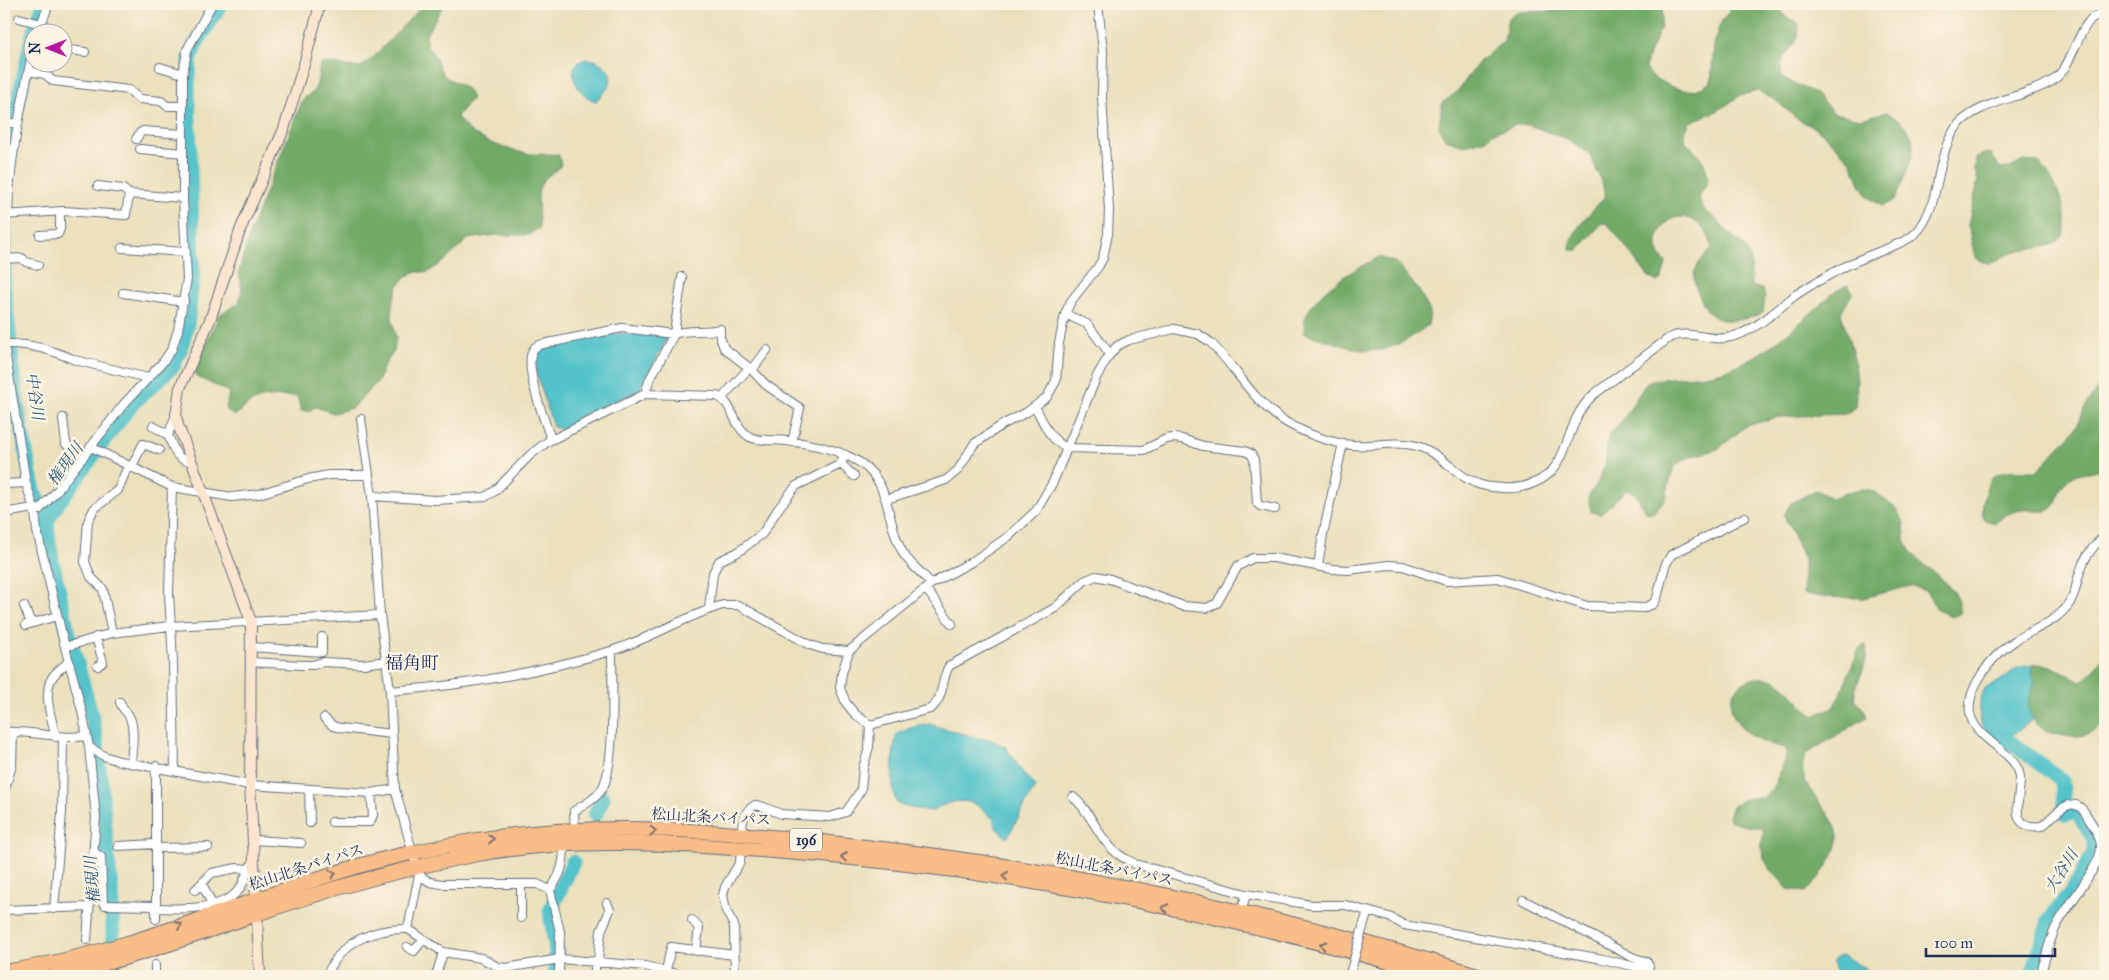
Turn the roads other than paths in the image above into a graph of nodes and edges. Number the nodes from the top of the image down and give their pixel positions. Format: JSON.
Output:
{"nodes":[{"id":1,"x":49,"y":4,"type":"edge"},
{"id":2,"x":209,"y":4,"type":"edge"},
{"id":3,"x":320,"y":4,"type":"edge"},
{"id":4,"x":1098,"y":4,"type":"edge"},
{"id":5,"x":2105,"y":12,"type":"edge"},
{"id":6,"x":19,"y":18,"type":"dead end"},
{"id":7,"x":34,"y":22,"type":"edge"},
{"id":8,"x":42,"y":22,"type":"edge"},
{"id":9,"x":72,"y":50,"type":"edge"},
{"id":10,"x":85,"y":52,"type":"dead end"},
{"id":11,"x":160,"y":67,"type":"dead end"},
{"id":12,"x":29,"y":72,"type":"edge"},
{"id":13,"x":34,"y":72,"type":"edge"},
{"id":14,"x":183,"y":74,"type":"junction"},
{"id":15,"x":182,"y":106,"type":"junction"},
{"id":16,"x":12,"y":123,"type":"edge"},
{"id":17,"x":182,"y":134,"type":"junction"},
{"id":18,"x":136,"y":140,"type":"dead end"},
{"id":19,"x":140,"y":149,"type":"dead end"},
{"id":20,"x":182,"y":153,"type":"junction"},
{"id":21,"x":98,"y":186,"type":"dead end"},
{"id":22,"x":129,"y":194,"type":"junction"},
{"id":23,"x":183,"y":198,"type":"junction"},
{"id":24,"x":60,"y":212,"type":"junction"},
{"id":25,"x":6,"y":215,"type":"edge"},
{"id":26,"x":40,"y":235,"type":"dead end"},
{"id":27,"x":122,"y":248,"type":"dead end"},
{"id":28,"x":186,"y":252,"type":"junction"},
{"id":29,"x":6,"y":259,"type":"edge"},
{"id":30,"x":38,"y":265,"type":"dead end"},
{"id":31,"x":682,"y":277,"type":"dead end"},
{"id":32,"x":123,"y":293,"type":"dead end"},
{"id":33,"x":184,"y":302,"type":"junction"},
{"id":34,"x":1066,"y":314,"type":"junction"},
{"id":35,"x":674,"y":334,"type":"junction"},
{"id":36,"x":6,"y":344,"type":"edge"},
{"id":37,"x":768,"y":350,"type":"dead end"},
{"id":38,"x":1110,"y":354,"type":"junction"},
{"id":39,"x":4,"y":357,"type":"edge"},
{"id":40,"x":750,"y":369,"type":"junction"},
{"id":41,"x":148,"y":378,"type":"junction"},
{"id":42,"x":645,"y":394,"type":"junction"},
{"id":43,"x":722,"y":398,"type":"junction"},
{"id":44,"x":1035,"y":406,"type":"junction"},
{"id":45,"x":176,"y":415,"type":"junction"},
{"id":46,"x":63,"y":418,"type":"dead end"},
{"id":47,"x":361,"y":420,"type":"dead end"},
{"id":48,"x":153,"y":426,"type":"dead end"},
{"id":49,"x":168,"y":435,"type":"junction"},
{"id":50,"x":551,"y":440,"type":"junction"},
{"id":51,"x":792,"y":442,"type":"junction"},
{"id":52,"x":1343,"y":443,"type":"junction"},
{"id":53,"x":91,"y":447,"type":"junction"},
{"id":54,"x":1067,"y":448,"type":"junction"},
{"id":55,"x":159,"y":450,"type":"dead end"},
{"id":56,"x":846,"y":455,"type":"junction"},
{"id":57,"x":82,"y":459,"type":"junction"},
{"id":58,"x":190,"y":461,"type":"junction"},
{"id":59,"x":841,"y":464,"type":"junction"},
{"id":60,"x":130,"y":467,"type":"junction"},
{"id":61,"x":367,"y":475,"type":"junction"},
{"id":62,"x":854,"y":476,"type":"dead end"},
{"id":63,"x":26,"y":483,"type":"junction"},
{"id":64,"x":4,"y":484,"type":"edge"},
{"id":65,"x":172,"y":487,"type":"junction"},
{"id":66,"x":202,"y":492,"type":"junction"},
{"id":67,"x":372,"y":496,"type":"junction"},
{"id":68,"x":887,"y":499,"type":"junction"},
{"id":69,"x":1275,"y":509,"type":"dead end"},
{"id":70,"x":36,"y":510,"type":"junction"},
{"id":71,"x":4,"y":513,"type":"edge"},
{"id":72,"x":1746,"y":517,"type":"dead end"},
{"id":73,"x":2100,"y":540,"type":"dead end"},
{"id":74,"x":1318,"y":566,"type":"junction"},
{"id":75,"x":928,"y":586,"type":"junction"},
{"id":76,"x":24,"y":606,"type":"dead end"},
{"id":77,"x":709,"y":609,"type":"junction"},
{"id":78,"x":380,"y":615,"type":"junction"},
{"id":79,"x":57,"y":616,"type":"junction"},
{"id":80,"x":251,"y":621,"type":"junction"},
{"id":81,"x":952,"y":624,"type":"dead end"},
{"id":82,"x":170,"y":626,"type":"junction"},
{"id":83,"x":112,"y":633,"type":"junction"},
{"id":84,"x":322,"y":637,"type":"dead end"},
{"id":85,"x":96,"y":638,"type":"junction"},
{"id":86,"x":66,"y":647,"type":"junction"},
{"id":87,"x":251,"y":648,"type":"junction"},
{"id":88,"x":612,"y":650,"type":"junction"},
{"id":89,"x":849,"y":651,"type":"junction"},
{"id":90,"x":68,"y":661,"type":"junction"},
{"id":91,"x":386,"y":661,"type":"junction"},
{"id":92,"x":251,"y":662,"type":"junction"},
{"id":93,"x":98,"y":666,"type":"dead end"},
{"id":94,"x":53,"y":676,"type":"junction"},
{"id":95,"x":43,"y":677,"type":"dead end"},
{"id":96,"x":390,"y":691,"type":"junction"},
{"id":97,"x":120,"y":702,"type":"dead end"},
{"id":98,"x":324,"y":718,"type":"dead end"},
{"id":99,"x":4,"y":723,"type":"edge"},
{"id":100,"x":870,"y":725,"type":"junction"},
{"id":101,"x":8,"y":732,"type":"edge"},
{"id":102,"x":392,"y":734,"type":"junction"},
{"id":103,"x":87,"y":736,"type":"junction"},
{"id":104,"x":59,"y":737,"type":"junction"},
{"id":105,"x":91,"y":748,"type":"junction"},
{"id":106,"x":132,"y":762,"type":"junction"},
{"id":107,"x":156,"y":766,"type":"junction"},
{"id":108,"x":175,"y":770,"type":"junction"},
{"id":109,"x":6,"y":775,"type":"edge"},
{"id":110,"x":250,"y":785,"type":"junction"},
{"id":111,"x":309,"y":789,"type":"junction"},
{"id":112,"x":395,"y":789,"type":"junction"},
{"id":113,"x":4,"y":792,"type":"edge"},
{"id":114,"x":371,"y":793,"type":"junction"},
{"id":115,"x":1073,"y":797,"type":"dead end"},
{"id":116,"x":332,"y":822,"type":"dead end"},
{"id":117,"x":310,"y":824,"type":"dead end"},
{"id":118,"x":575,"y":831,"type":"junction"},
{"id":119,"x":742,"y":834,"type":"junction"},
{"id":120,"x":254,"y":840,"type":"junction"},
{"id":121,"x":301,"y":843,"type":"dead end"},
{"id":122,"x":564,"y":845,"type":"junction"},
{"id":123,"x":118,"y":846,"type":"dead end"},
{"id":124,"x":156,"y":846,"type":"junction"},
{"id":125,"x":208,"y":847,"type":"dead end"},
{"id":126,"x":741,"y":848,"type":"junction"},
{"id":127,"x":94,"y":852,"type":"junction"},
{"id":128,"x":412,"y":852,"type":"junction"},
{"id":129,"x":251,"y":865,"type":"junction"},
{"id":130,"x":418,"y":871,"type":"junction"},
{"id":131,"x":202,"y":884,"type":"junction"},
{"id":132,"x":521,"y":884,"type":"junction"},
{"id":133,"x":195,"y":890,"type":"dead end"},
{"id":134,"x":550,"y":890,"type":"junction"},
{"id":135,"x":1246,"y":894,"type":"junction"},
{"id":136,"x":1523,"y":900,"type":"dead end"},
{"id":137,"x":606,"y":902,"type":"dead end"},
{"id":138,"x":212,"y":904,"type":"junction"},
{"id":139,"x":258,"y":906,"type":"junction"},
{"id":140,"x":88,"y":907,"type":"junction"},
{"id":141,"x":155,"y":907,"type":"junction"},
{"id":142,"x":54,"y":909,"type":"junction"},
{"id":143,"x":4,"y":910,"type":"edge"},
{"id":144,"x":1368,"y":912,"type":"junction"},
{"id":145,"x":1241,"y":917,"type":"junction"},
{"id":146,"x":521,"y":918,"type":"dead end"},
{"id":147,"x":156,"y":919,"type":"dead end"},
{"id":148,"x":692,"y":920,"type":"dead end"},
{"id":149,"x":408,"y":929,"type":"junction"},
{"id":150,"x":87,"y":940,"type":"dead end"},
{"id":151,"x":423,"y":940,"type":"junction"},
{"id":152,"x":407,"y":947,"type":"dead end"},
{"id":153,"x":443,"y":952,"type":"junction"},
{"id":154,"x":696,"y":952,"type":"junction"},
{"id":155,"x":734,"y":955,"type":"junction"},
{"id":156,"x":560,"y":959,"type":"junction"},
{"id":157,"x":596,"y":961,"type":"junction"},
{"id":158,"x":155,"y":965,"type":"dead end"},
{"id":159,"x":4,"y":972,"type":"edge"},
{"id":160,"x":666,"y":972,"type":"junction"},
{"id":161,"x":1350,"y":975,"type":"edge"},
{"id":162,"x":55,"y":976,"type":"edge"},
{"id":163,"x":155,"y":976,"type":"edge"},
{"id":164,"x":260,"y":976,"type":"edge"},
{"id":165,"x":327,"y":976,"type":"edge"},
{"id":166,"x":436,"y":976,"type":"edge"},
{"id":167,"x":559,"y":976,"type":"edge"},
{"id":168,"x":595,"y":976,"type":"edge"},
{"id":169,"x":685,"y":976,"type":"edge"},
{"id":170,"x":735,"y":976,"type":"edge"},
{"id":171,"x":1438,"y":976,"type":"edge"},
{"id":172,"x":1481,"y":976,"type":"edge"},
{"id":173,"x":2040,"y":976,"type":"edge"}],
"edges":[{"from":1,"to":8,"type":"street"},
{"from":2,"to":14,"type":"street"},
{"from":3,"to":45,"type":"street"},
{"from":4,"to":34,"type":"street"},
{"from":5,"to":52,"type":"street"},
{"from":6,"to":7,"type":"street"},
{"from":9,"to":10,"type":"street"},
{"from":11,"to":14,"type":"street"},
{"from":12,"to":16,"type":"street"},
{"from":13,"to":15,"type":"street"},
{"from":14,"to":15,"type":"street"},
{"from":15,"to":17,"type":"street"},
{"from":16,"to":25,"type":"street"},
{"from":17,"to":18,"type":"street"},
{"from":17,"to":20,"type":"street"},
{"from":19,"to":20,"type":"street"},
{"from":20,"to":23,"type":"street"},
{"from":21,"to":22,"type":"street"},
{"from":22,"to":23,"type":"street"},
{"from":22,"to":24,"type":"street"},
{"from":23,"to":28,"type":"street"},
{"from":24,"to":25,"type":"street"},
{"from":24,"to":26,"type":"street"},
{"from":27,"to":28,"type":"street"},
{"from":28,"to":33,"type":"street"},
{"from":29,"to":30,"type":"street"},
{"from":31,"to":35,"type":"street"},
{"from":32,"to":33,"type":"street"},
{"from":33,"to":41,"type":"street"},
{"from":34,"to":38,"type":"street"},
{"from":34,"to":44,"type":"street"},
{"from":35,"to":40,"type":"street"},
{"from":35,"to":42,"type":"street"},
{"from":35,"to":50,"type":"street"},
{"from":36,"to":39,"type":"street"},
{"from":36,"to":41,"type":"street"},
{"from":37,"to":40,"type":"street"},
{"from":38,"to":52,"type":"street"},
{"from":38,"to":54,"type":"street"},
{"from":39,"to":63,"type":"street"},
{"from":40,"to":43,"type":"street"},
{"from":40,"to":51,"type":"street"},
{"from":41,"to":53,"type":"street"},
{"from":42,"to":43,"type":"street"},
{"from":42,"to":50,"type":"street"},
{"from":43,"to":51,"type":"street"},
{"from":44,"to":54,"type":"street"},
{"from":44,"to":68,"type":"street"},
{"from":45,"to":49,"type":"street"},
{"from":45,"to":58,"type":"street"},
{"from":46,"to":57,"type":"street"},
{"from":47,"to":61,"type":"street"},
{"from":48,"to":49,"type":"street"},
{"from":49,"to":58,"type":"street"},
{"from":50,"to":67,"type":"street"},
{"from":51,"to":56,"type":"street"},
{"from":52,"to":74,"type":"street"},
{"from":53,"to":57,"type":"street"},
{"from":53,"to":60,"type":"street"},
{"from":54,"to":69,"type":"street"},
{"from":54,"to":75,"type":"street"},
{"from":55,"to":60,"type":"street"},
{"from":56,"to":59,"type":"street"},
{"from":56,"to":68,"type":"street"},
{"from":57,"to":70,"type":"street"},
{"from":58,"to":66,"type":"street"},
{"from":59,"to":62,"type":"street"},
{"from":59,"to":77,"type":"street"},
{"from":60,"to":65,"type":"street"},
{"from":60,"to":83,"type":"street"},
{"from":61,"to":66,"type":"street"},
{"from":61,"to":67,"type":"street"},
{"from":63,"to":64,"type":"street"},
{"from":63,"to":70,"type":"street"},
{"from":65,"to":66,"type":"street"},
{"from":65,"to":82,"type":"street"},
{"from":66,"to":80,"type":"street"},
{"from":67,"to":78,"type":"street"},
{"from":68,"to":75,"type":"street"},
{"from":70,"to":71,"type":"street"},
{"from":70,"to":79,"type":"street"},
{"from":72,"to":74,"type":"street"},
{"from":73,"to":173,"type":"street"},
{"from":74,"to":100,"type":"street"},
{"from":75,"to":81,"type":"street"},
{"from":75,"to":89,"type":"street"},
{"from":76,"to":79,"type":"street"},
{"from":77,"to":88,"type":"street"},
{"from":77,"to":89,"type":"street"},
{"from":78,"to":80,"type":"street"},
{"from":78,"to":91,"type":"street"},
{"from":79,"to":86,"type":"street"},
{"from":80,"to":82,"type":"street"},
{"from":80,"to":87,"type":"street"},
{"from":82,"to":83,"type":"street"},
{"from":82,"to":108,"type":"street"},
{"from":83,"to":85,"type":"street"},
{"from":84,"to":87,"type":"street"},
{"from":85,"to":86,"type":"street"},
{"from":85,"to":93,"type":"street"},
{"from":86,"to":90,"type":"street"},
{"from":87,"to":92,"type":"street"},
{"from":88,"to":96,"type":"street"},
{"from":88,"to":118,"type":"street"},
{"from":89,"to":100,"type":"street"},
{"from":90,"to":94,"type":"street"},
{"from":90,"to":103,"type":"street"},
{"from":91,"to":92,"type":"street"},
{"from":91,"to":96,"type":"street"},
{"from":92,"to":110,"type":"street"},
{"from":94,"to":95,"type":"street"},
{"from":94,"to":104,"type":"street"},
{"from":96,"to":102,"type":"street"},
{"from":97,"to":106,"type":"street"},
{"from":98,"to":102,"type":"street"},
{"from":99,"to":101,"type":"street"},
{"from":100,"to":119,"type":"street"},
{"from":101,"to":104,"type":"street"},
{"from":101,"to":109,"type":"street"},
{"from":102,"to":112,"type":"street"},
{"from":103,"to":104,"type":"street"},
{"from":103,"to":105,"type":"street"},
{"from":104,"to":142,"type":"street"},
{"from":105,"to":106,"type":"street"},
{"from":105,"to":127,"type":"street"},
{"from":106,"to":107,"type":"street"},
{"from":107,"to":108,"type":"street"},
{"from":107,"to":124,"type":"street"},
{"from":108,"to":110,"type":"street"},
{"from":109,"to":113,"type":"street"},
{"from":110,"to":111,"type":"street"},
{"from":110,"to":120,"type":"street"},
{"from":111,"to":114,"type":"street"},
{"from":111,"to":117,"type":"street"},
{"from":112,"to":114,"type":"street"},
{"from":112,"to":128,"type":"street"},
{"from":114,"to":116,"type":"street"},
{"from":115,"to":135,"type":"street"},
{"from":118,"to":119,"type":"highway","name":"松山北条バイパス","number":"196","one_way":true},
{"from":128,"to":118,"type":"highway","name":"松山北条バイパス","number":"196","one_way":true},
{"from":119,"to":126,"type":"street"},
{"from":119,"to":145,"type":"highway","name":"松山北条バイパス","number":"196"},
{"from":120,"to":121,"type":"street"},
{"from":120,"to":129,"type":"street"},
{"from":122,"to":126,"type":"highway","name":"松山北条バイパス","number":"196"},
{"from":122,"to":130,"type":"highway","name":"松山北条バイパス","number":"196"},
{"from":122,"to":134,"type":"street"},
{"from":123,"to":124,"type":"street"},
{"from":124,"to":125,"type":"street"},
{"from":124,"to":141,"type":"street"},
{"from":145,"to":126,"type":"highway","name":"松山北条バイパス","number":"196","one_way":true},
{"from":126,"to":155,"type":"street"},
{"from":127,"to":140,"type":"street"},
{"from":127,"to":141,"type":"street"},
{"from":128,"to":130,"type":"street"},
{"from":139,"to":128,"type":"highway","name":"松山北条バイパス","number":"196","one_way":true},
{"from":129,"to":131,"type":"street"},
{"from":129,"to":138,"type":"street"},
{"from":129,"to":139,"type":"street"},
{"from":130,"to":132,"type":"street"},
{"from":130,"to":139,"type":"highway","name":"松山北条バイパス","number":"196"},
{"from":130,"to":149,"type":"street"},
{"from":131,"to":133,"type":"street"},
{"from":131,"to":138,"type":"street"},
{"from":132,"to":134,"type":"street"},
{"from":132,"to":146,"type":"street"},
{"from":134,"to":156,"type":"street"},
{"from":135,"to":144,"type":"street"},
{"from":135,"to":145,"type":"street"},
{"from":136,"to":144,"type":"street"},
{"from":137,"to":157,"type":"street"},
{"from":138,"to":141,"type":"street"},
{"from":159,"to":139,"type":"highway","name":"松山北条バイパス","number":"196","one_way":true},
{"from":139,"to":162,"type":"highway","name":"松山北条バイパス","number":"196"},
{"from":139,"to":164,"type":"street"},
{"from":140,"to":142,"type":"street"},
{"from":140,"to":150,"type":"street"},
{"from":141,"to":147,"type":"street"},
{"from":142,"to":143,"type":"street"},
{"from":144,"to":161,"type":"street","bridge":true},
{"from":171,"to":145,"type":"highway","name":"松山北条バイパス","number":"196","one_way":true},
{"from":145,"to":172,"type":"highway","name":"松山北条バイパス","number":"196"},
{"from":148,"to":154,"type":"street"},
{"from":149,"to":151,"type":"street"},
{"from":149,"to":165,"type":"street"},
{"from":151,"to":152,"type":"street"},
{"from":151,"to":153,"type":"street"},
{"from":153,"to":156,"type":"street"},
{"from":153,"to":166,"type":"street"},
{"from":154,"to":155,"type":"street"},
{"from":154,"to":160,"type":"street"},
{"from":155,"to":170,"type":"street"},
{"from":156,"to":157,"type":"street"},
{"from":156,"to":167,"type":"street"},
{"from":157,"to":160,"type":"street"},
{"from":157,"to":168,"type":"street"},
{"from":158,"to":163,"type":"street"},
{"from":160,"to":169,"type":"street"}]}
